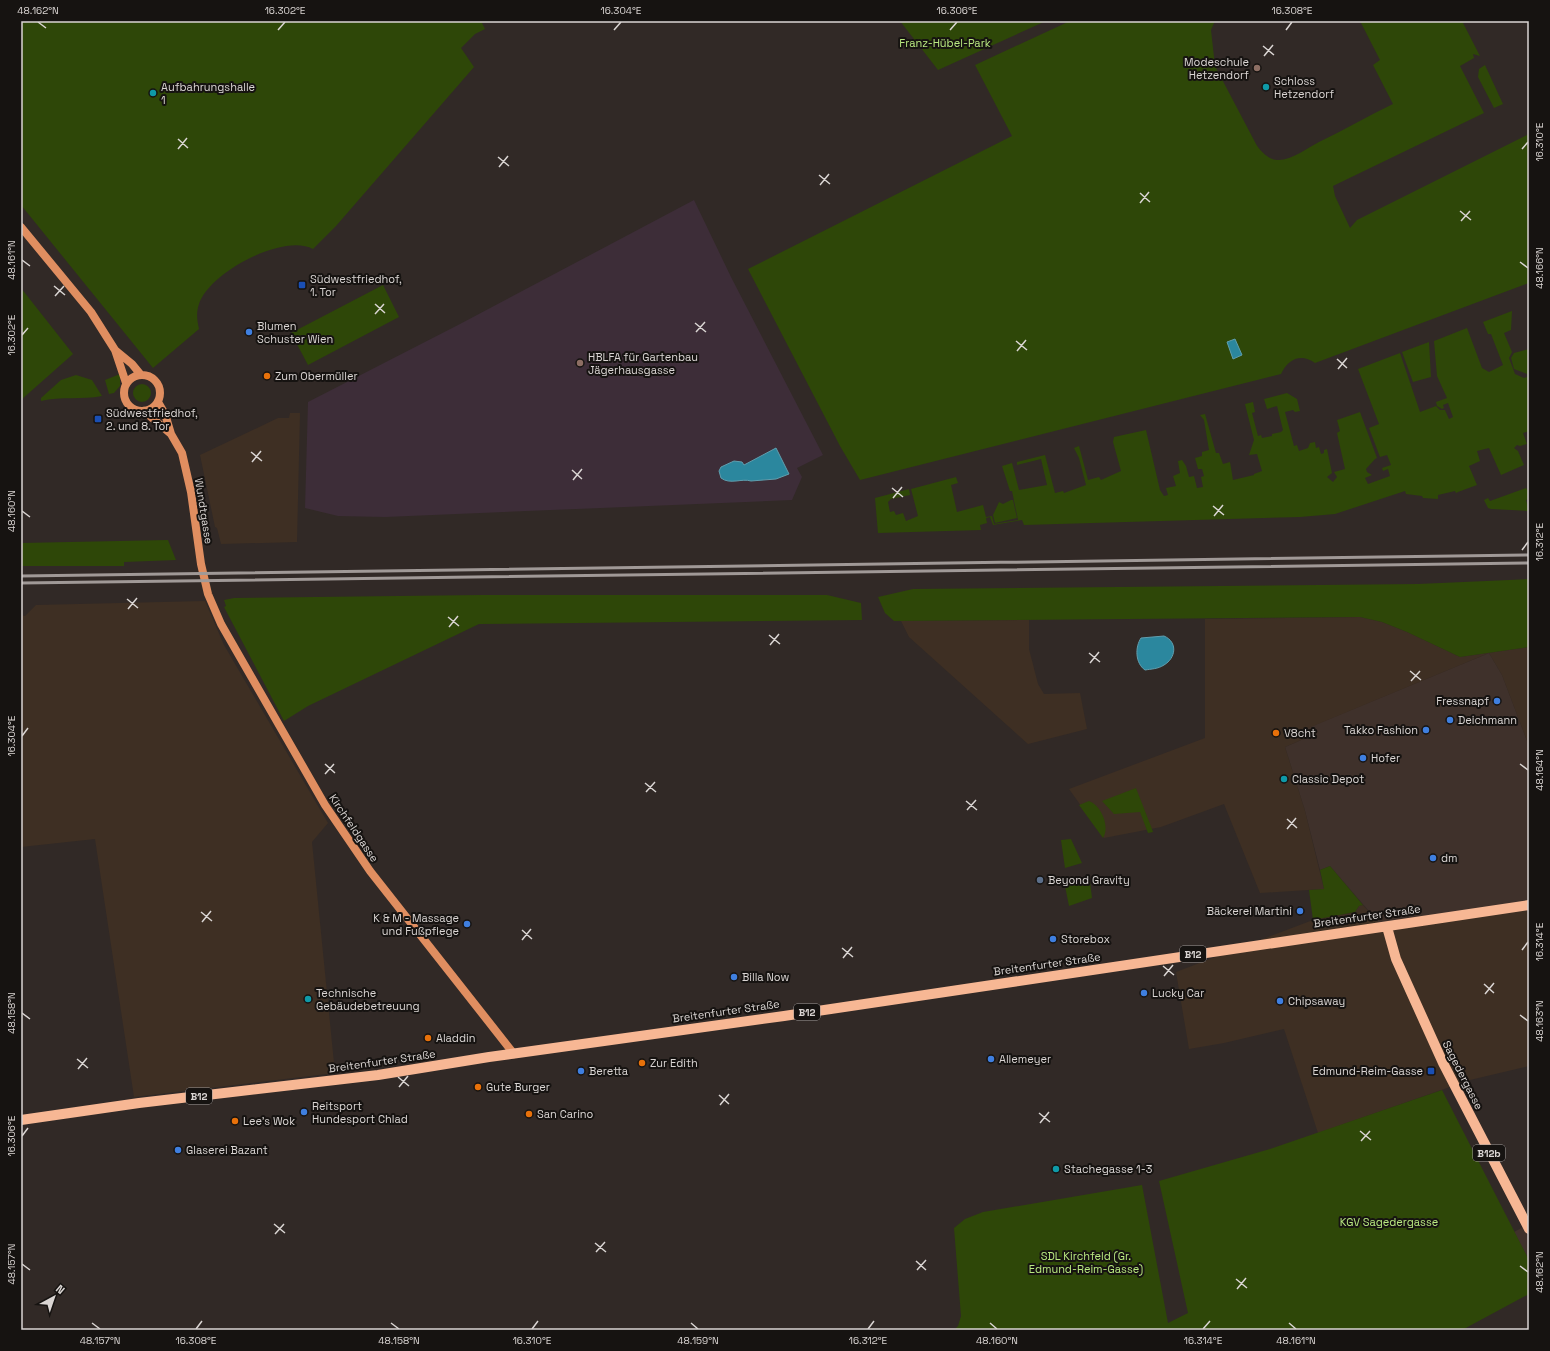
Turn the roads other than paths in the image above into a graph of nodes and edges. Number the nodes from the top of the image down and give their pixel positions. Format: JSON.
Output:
{"nodes":[{"id":1,"x":21,"y":227,"type":"edge"},
{"id":2,"x":115,"y":350,"type":"junction"},
{"id":3,"x":140,"y":375,"type":"junction"},
{"id":4,"x":126,"y":383,"type":"junction"},
{"id":5,"x":158,"y":402,"type":"junction"},
{"id":6,"x":144,"y":411,"type":"junction"},
{"id":7,"x":171,"y":434,"type":"junction"},
{"id":8,"x":208,"y":594,"type":"joint"},
{"id":9,"x":1529,"y":905,"type":"edge"},
{"id":10,"x":1387,"y":927,"type":"junction"},
{"id":11,"x":514,"y":1054,"type":"junction"},
{"id":12,"x":21,"y":1120,"type":"edge"},
{"id":13,"x":1529,"y":1229,"type":"edge"}],
"edges":[{"from":1,"to":2,"type":"street"},
{"from":2,"to":3,"type":"street"},
{"from":2,"to":4,"type":"street"},
{"from":3,"to":4,"type":"street"},
{"from":3,"to":5,"type":"street"},
{"from":4,"to":6,"type":"street"},
{"from":5,"to":6,"type":"street"},
{"from":5,"to":7,"type":"street","name":"Wundtgasse"},
{"from":6,"to":7,"type":"street","name":"Wundtgasse"},
{"from":7,"to":8,"type":"street","name":"Wundtgasse"},
{"from":8,"to":11,"type":"street","name":"Kirchfeldgasse"},
{"from":9,"to":10,"type":"main road","name":"Breitenfurter Straße","number":"B12"},
{"from":10,"to":11,"type":"main road","name":"Breitenfurter Straße","number":"B12"},
{"from":10,"to":13,"type":"main road","name":"Sagedergasse","number":"B12b"},
{"from":11,"to":12,"type":"main road","name":"Breitenfurter Straße","number":"B12"}]}
